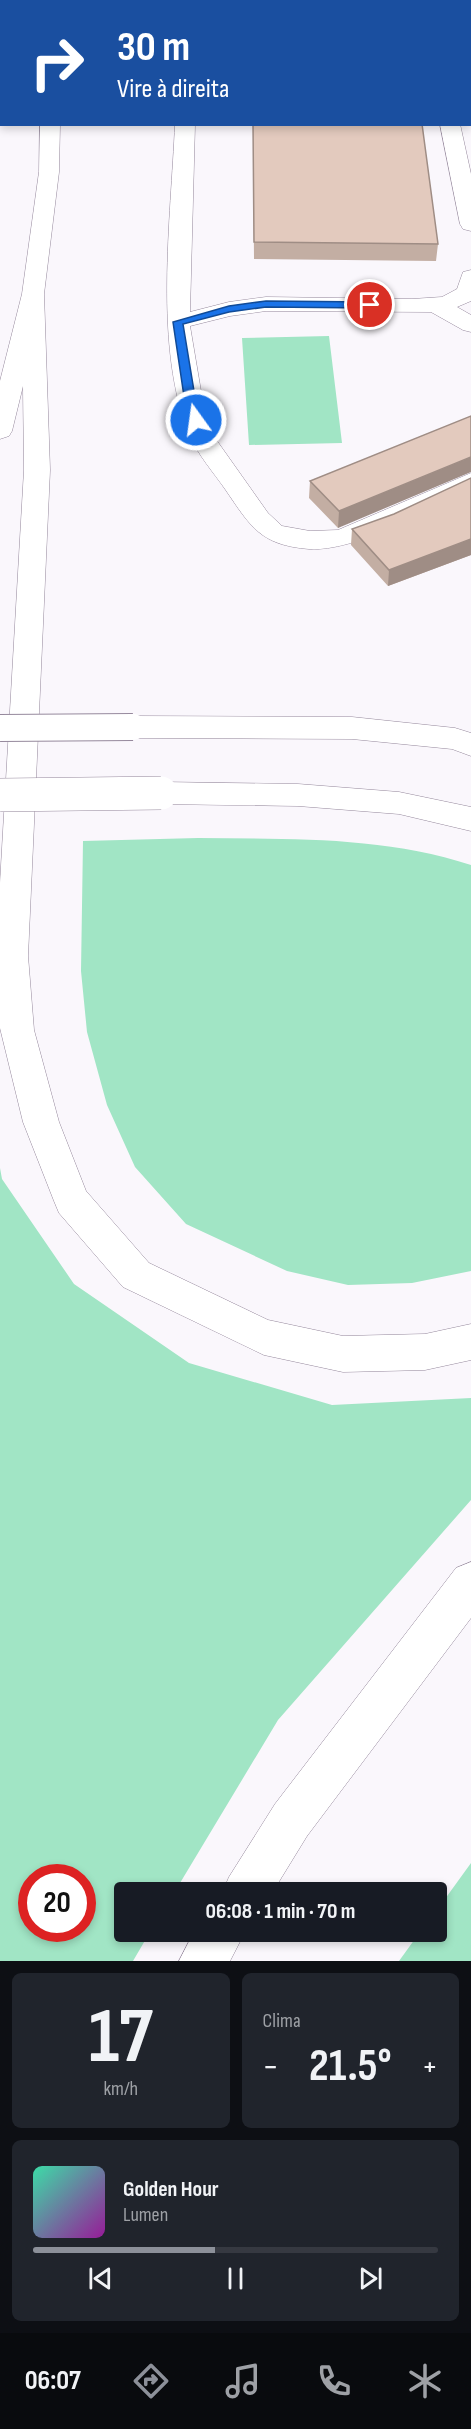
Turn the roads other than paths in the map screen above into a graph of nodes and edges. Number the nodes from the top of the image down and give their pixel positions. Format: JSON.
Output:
{"nodes":[{"id":1,"x":50,"y":126,"type":"edge"},
{"id":2,"x":185,"y":126,"type":"edge"},
{"id":3,"x":450,"y":126,"type":"edge"},
{"id":4,"x":471,"y":224,"type":"edge"},
{"id":5,"x":471,"y":277,"type":"edge"},
{"id":6,"x":33,"y":294,"type":"junction"},
{"id":7,"x":436,"y":305,"type":"junction"},
{"id":8,"x":177,"y":322,"type":"junction"},
{"id":9,"x":471,"y":325,"type":"edge"},
{"id":10,"x":0,"y":431,"type":"edge"},
{"id":11,"x":471,"y":481,"type":"edge"},
{"id":12,"x":0,"y":728,"type":"edge"},
{"id":13,"x":471,"y":745,"type":"edge"},
{"id":14,"x":0,"y":795,"type":"edge"},
{"id":15,"x":471,"y":819,"type":"edge"},
{"id":16,"x":471,"y":1342,"type":"edge"},
{"id":17,"x":471,"y":1583,"type":"edge"},
{"id":18,"x":252,"y":1882,"type":"edge"},
{"id":19,"x":214,"y":1942,"type":"edge"},
{"id":20,"x":202,"y":1961,"type":"edge"}],
"edges":[{"from":1,"to":6,"type":"main road"},
{"from":2,"to":8,"type":"main road"},
{"from":3,"to":4,"type":"main road"},
{"from":5,"to":7,"type":"main road"},
{"from":6,"to":10,"type":"main road"},
{"from":6,"to":16,"type":"main road"},
{"from":7,"to":8,"type":"main road"},
{"from":7,"to":9,"type":"main road"},
{"from":8,"to":11,"type":"main road"},
{"from":12,"to":13,"type":"main road","bridge":true},
{"from":14,"to":15,"type":"main road","bridge":true},
{"from":17,"to":18,"type":"main road"},
{"from":19,"to":20,"type":"main road"}]}
